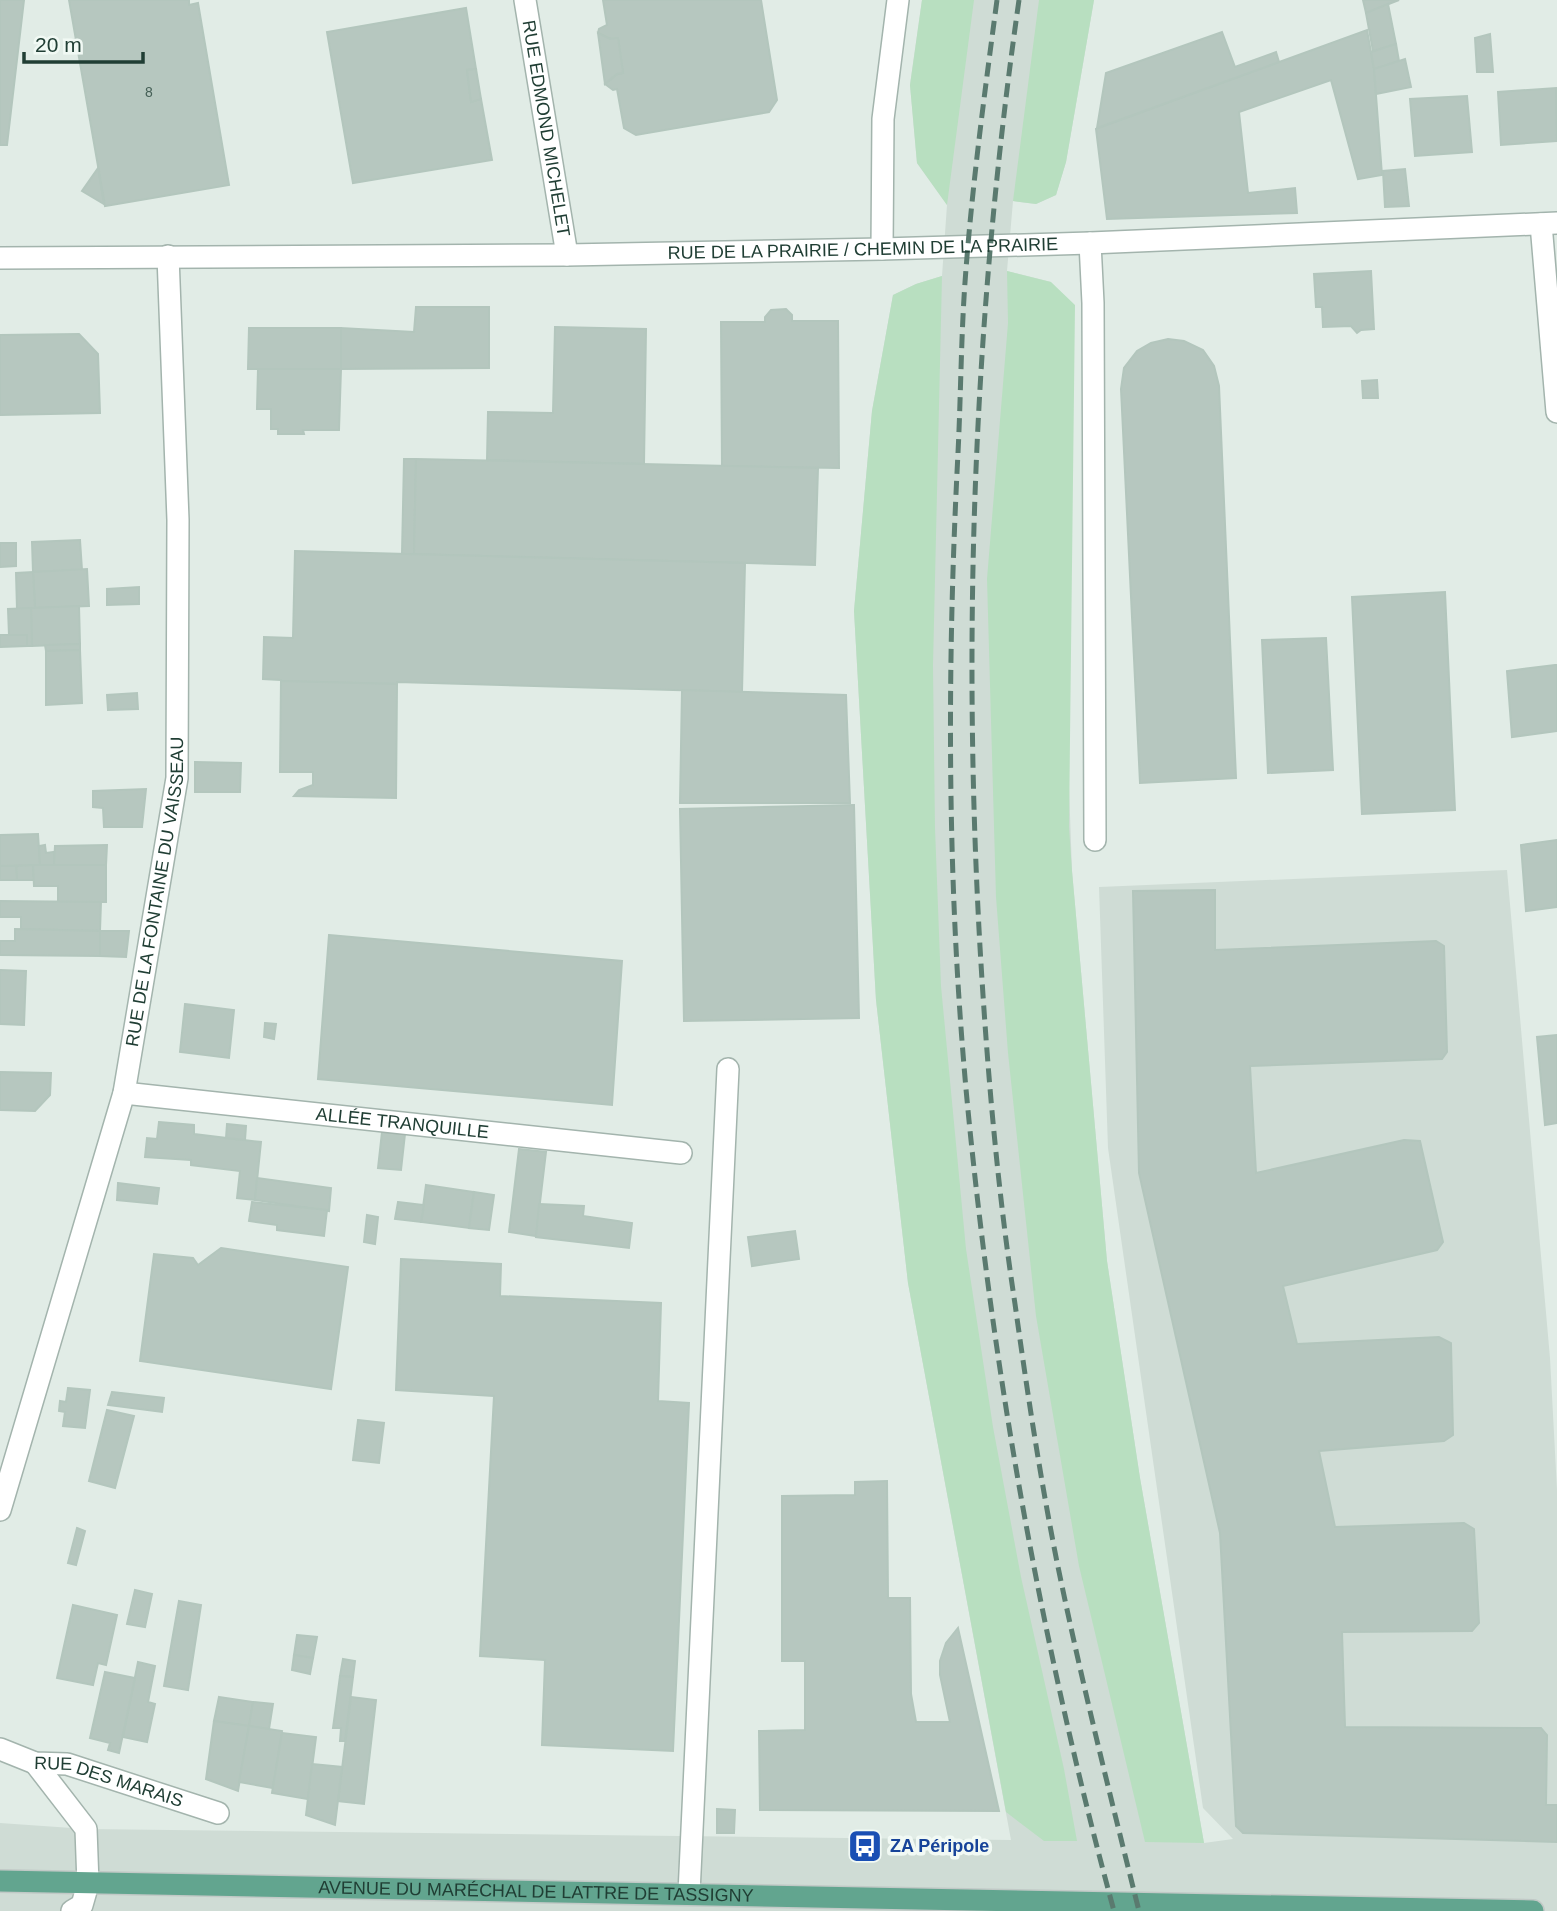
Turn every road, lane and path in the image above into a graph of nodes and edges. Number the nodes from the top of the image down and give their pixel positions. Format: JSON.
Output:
{"nodes":[{"id":1,"x":525,"y":0,"type":"edge"},
{"id":2,"x":898,"y":0,"type":"edge"},
{"id":3,"x":1549,"y":223,"type":"edge"},
{"id":4,"x":1090,"y":243,"type":"junction"},
{"id":5,"x":882,"y":249,"type":"junction"},
{"id":6,"x":168,"y":256,"type":"junction"},
{"id":7,"x":566,"y":256,"type":"junction"},
{"id":8,"x":0,"y":258,"type":"edge"},
{"id":9,"x":1557,"y":412,"type":"edge"},
{"id":10,"x":1096,"y":840,"type":"dead end"},
{"id":11,"x":728,"y":1069,"type":"dead end"},
{"id":12,"x":124,"y":1093,"type":"junction"},
{"id":13,"x":681,"y":1153,"type":"dead end"},
{"id":14,"x":0,"y":1510,"type":"edge"},
{"id":15,"x":0,"y":1749,"type":"edge"},
{"id":16,"x":35,"y":1763,"type":"junction"},
{"id":17,"x":218,"y":1813,"type":"dead end"},
{"id":18,"x":0,"y":1881,"type":"edge"},
{"id":19,"x":89,"y":1884,"type":"junction"},
{"id":20,"x":689,"y":1893,"type":"junction"},
{"id":21,"x":72,"y":1911,"type":"edge"},
{"id":22,"x":1533,"y":1911,"type":"edge"}],
"edges":[{"from":1,"to":7,"type":"street","name":"RUE EDMOND MICHELET"},
{"from":2,"to":5,"type":"street"},
{"from":3,"to":4,"type":"street","name":"RUE DE LA PRAIRIE / CHEMIN DE LA PRAIRIE"},
{"from":3,"to":9,"type":"street"},
{"from":4,"to":5,"type":"street","name":"RUE DE LA PRAIRIE / CHEMIN DE LA PRAIRIE"},
{"from":4,"to":10,"type":"street"},
{"from":5,"to":7,"type":"street","name":"RUE DE LA PRAIRIE / CHEMIN DE LA PRAIRIE"},
{"from":6,"to":7,"type":"street","name":"RUE DE LA PRAIRIE / CHEMIN DE LA PRAIRIE"},
{"from":6,"to":8,"type":"street","name":"RUE DE LA PRAIRIE / CHEMIN DE LA PRAIRIE"},
{"from":6,"to":12,"type":"street","name":"RUE DE LA FONTAINE DU VAISSEAU"},
{"from":11,"to":20,"type":"street"},
{"from":12,"to":13,"type":"street","name":"ALLÉE TRANQUILLE"},
{"from":12,"to":14,"type":"street","name":"RUE DE LA FONTAINE DU VAISSEAU"},
{"from":15,"to":16,"type":"street","name":"RUE DES MARAIS"},
{"from":16,"to":17,"type":"street","name":"RUE DES MARAIS"},
{"from":16,"to":19,"type":"street"},
{"from":18,"to":19,"type":"main road","name":"AVENUE DU MARÉCHAL DE LATTRE DE TASSIGNY"},
{"from":19,"to":20,"type":"main road","name":"AVENUE DU MARÉCHAL DE LATTRE DE TASSIGNY"},
{"from":19,"to":21,"type":"street"},
{"from":20,"to":22,"type":"main road","name":"AVENUE DU MARÉCHAL DE LATTRE DE TASSIGNY"}]}
